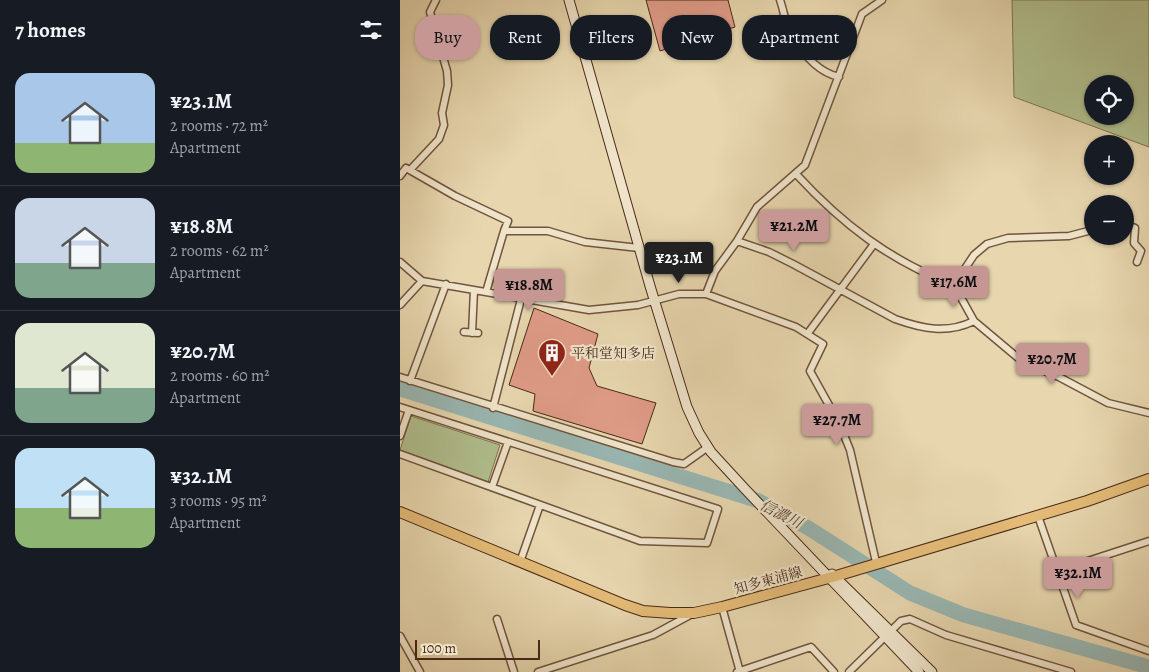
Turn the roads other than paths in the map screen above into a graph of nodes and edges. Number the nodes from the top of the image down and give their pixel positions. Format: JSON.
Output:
{"nodes":[{"id":1,"x":436,"y":0,"type":"edge"},
{"id":2,"x":569,"y":0,"type":"edge"},
{"id":3,"x":780,"y":0,"type":"edge"},
{"id":4,"x":882,"y":0,"type":"edge"},
{"id":5,"x":839,"y":77,"type":"junction"},
{"id":6,"x":410,"y":170,"type":"junction"},
{"id":7,"x":796,"y":174,"type":"junction"},
{"id":8,"x":400,"y":176,"type":"edge"},
{"id":9,"x":1134,"y":228,"type":"edge"},
{"id":10,"x":504,"y":231,"type":"junction"},
{"id":11,"x":1084,"y":232,"type":"edge"},
{"id":12,"x":737,"y":241,"type":"junction"},
{"id":13,"x":1134,"y":243,"type":"edge"},
{"id":14,"x":1134,"y":243,"type":"edge"},
{"id":15,"x":874,"y":244,"type":"junction"},
{"id":16,"x":639,"y":248,"type":"junction"},
{"id":17,"x":400,"y":262,"type":"edge"},
{"id":18,"x":1137,"y":262,"type":"dead end"},
{"id":19,"x":422,"y":281,"type":"junction"},
{"id":20,"x":446,"y":284,"type":"junction"},
{"id":21,"x":954,"y":285,"type":"junction"},
{"id":22,"x":839,"y":289,"type":"junction"},
{"id":23,"x":474,"y":290,"type":"junction"},
{"id":24,"x":486,"y":292,"type":"junction"},
{"id":25,"x":706,"y":294,"type":"junction"},
{"id":26,"x":521,"y":298,"type":"junction"},
{"id":27,"x":655,"y":300,"type":"junction"},
{"id":28,"x":400,"y":305,"type":"edge"},
{"id":29,"x":974,"y":321,"type":"junction"},
{"id":30,"x":464,"y":332,"type":"dead end"},
{"id":31,"x":808,"y":333,"type":"junction"},
{"id":32,"x":400,"y":377,"type":"edge"},
{"id":33,"x":410,"y":381,"type":"junction"},
{"id":34,"x":400,"y":407,"type":"edge"},
{"id":35,"x":494,"y":408,"type":"junction"},
{"id":36,"x":409,"y":410,"type":"junction"},
{"id":37,"x":1149,"y":412,"type":"edge"},
{"id":38,"x":400,"y":436,"type":"edge"},
{"id":39,"x":508,"y":442,"type":"junction"},
{"id":40,"x":708,"y":447,"type":"junction"},
{"id":41,"x":400,"y":454,"type":"edge"},
{"id":42,"x":1149,"y":479,"type":"edge"},
{"id":43,"x":492,"y":488,"type":"junction"},
{"id":44,"x":540,"y":505,"type":"junction"},
{"id":45,"x":400,"y":512,"type":"edge"},
{"id":46,"x":1038,"y":516,"type":"junction"},
{"id":47,"x":1149,"y":541,"type":"edge"},
{"id":48,"x":520,"y":562,"type":"junction"},
{"id":49,"x":876,"y":562,"type":"junction"},
{"id":50,"x":1057,"y":571,"type":"junction"},
{"id":51,"x":832,"y":577,"type":"junction"},
{"id":52,"x":722,"y":607,"type":"junction"},
{"id":53,"x":694,"y":613,"type":"junction"},
{"id":54,"x":497,"y":619,"type":"dead end"},
{"id":55,"x":888,"y":634,"type":"junction"},
{"id":56,"x":401,"y":638,"type":"edge"},
{"id":57,"x":1149,"y":651,"type":"edge"},
{"id":58,"x":1057,"y":670,"type":"edge"},
{"id":59,"x":420,"y":672,"type":"edge"},
{"id":60,"x":514,"y":672,"type":"edge"},
{"id":61,"x":538,"y":672,"type":"edge"},
{"id":62,"x":739,"y":672,"type":"edge"},
{"id":63,"x":834,"y":672,"type":"edge"},
{"id":64,"x":849,"y":672,"type":"edge"},
{"id":65,"x":919,"y":672,"type":"edge"},
{"id":66,"x":932,"y":672,"type":"edge"},
{"id":67,"x":1070,"y":672,"type":"edge"}],
"edges":[{"from":1,"to":6,"type":"street"},
{"from":2,"to":16,"type":"street"},
{"from":3,"to":5,"type":"street"},
{"from":4,"to":5,"type":"street"},
{"from":5,"to":7,"type":"street"},
{"from":6,"to":8,"type":"street"},
{"from":6,"to":10,"type":"street"},
{"from":7,"to":12,"type":"street"},
{"from":7,"to":15,"type":"street"},
{"from":9,"to":13,"type":"street"},
{"from":10,"to":16,"type":"street"},
{"from":10,"to":24,"type":"street"},
{"from":11,"to":21,"type":"street"},
{"from":12,"to":22,"type":"street"},
{"from":12,"to":25,"type":"street"},
{"from":14,"to":18,"type":"street"},
{"from":15,"to":21,"type":"street"},
{"from":15,"to":22,"type":"street"},
{"from":16,"to":27,"type":"street"},
{"from":17,"to":19,"type":"street"},
{"from":19,"to":20,"type":"street"},
{"from":19,"to":28,"type":"street"},
{"from":20,"to":23,"type":"street"},
{"from":20,"to":33,"type":"street"},
{"from":21,"to":29,"type":"street"},
{"from":22,"to":29,"type":"street"},
{"from":22,"to":31,"type":"street"},
{"from":23,"to":24,"type":"street"},
{"from":23,"to":30,"type":"street"},
{"from":24,"to":26,"type":"street"},
{"from":25,"to":27,"type":"street"},
{"from":25,"to":31,"type":"street"},
{"from":26,"to":27,"type":"street"},
{"from":26,"to":35,"type":"street"},
{"from":27,"to":40,"type":"street"},
{"from":29,"to":37,"type":"street"},
{"from":31,"to":49,"type":"street"},
{"from":32,"to":33,"type":"street"},
{"from":33,"to":35,"type":"street"},
{"from":34,"to":36,"type":"street"},
{"from":35,"to":40,"type":"street"},
{"from":36,"to":38,"type":"street"},
{"from":36,"to":39,"type":"street"},
{"from":39,"to":43,"type":"street"},
{"from":39,"to":44,"type":"street"},
{"from":40,"to":51,"type":"street"},
{"from":41,"to":43,"type":"street"},
{"from":42,"to":46,"type":"main road","name":"知多東浦線"},
{"from":43,"to":44,"type":"street"},
{"from":44,"to":48,"type":"street"},
{"from":45,"to":48,"type":"main road","name":"知多東浦線"},
{"from":46,"to":49,"type":"main road","name":"知多東浦線"},
{"from":46,"to":50,"type":"street"},
{"from":47,"to":50,"type":"street"},
{"from":48,"to":53,"type":"main road","name":"知多東浦線"},
{"from":49,"to":51,"type":"main road","name":"知多東浦線"},
{"from":50,"to":57,"type":"street"},
{"from":51,"to":52,"type":"main road","name":"知多東浦線"},
{"from":51,"to":55,"type":"street"},
{"from":52,"to":53,"type":"main road","name":"知多東浦線"},
{"from":52,"to":62,"type":"street"},
{"from":53,"to":61,"type":"street"},
{"from":54,"to":60,"type":"street"},
{"from":55,"to":58,"type":"street"},
{"from":55,"to":64,"type":"street"},
{"from":55,"to":65,"type":"street"},
{"from":55,"to":66,"type":"street"},
{"from":56,"to":59,"type":"street"},
{"from":58,"to":67,"type":"street"},
{"from":62,"to":63,"type":"street"}]}
